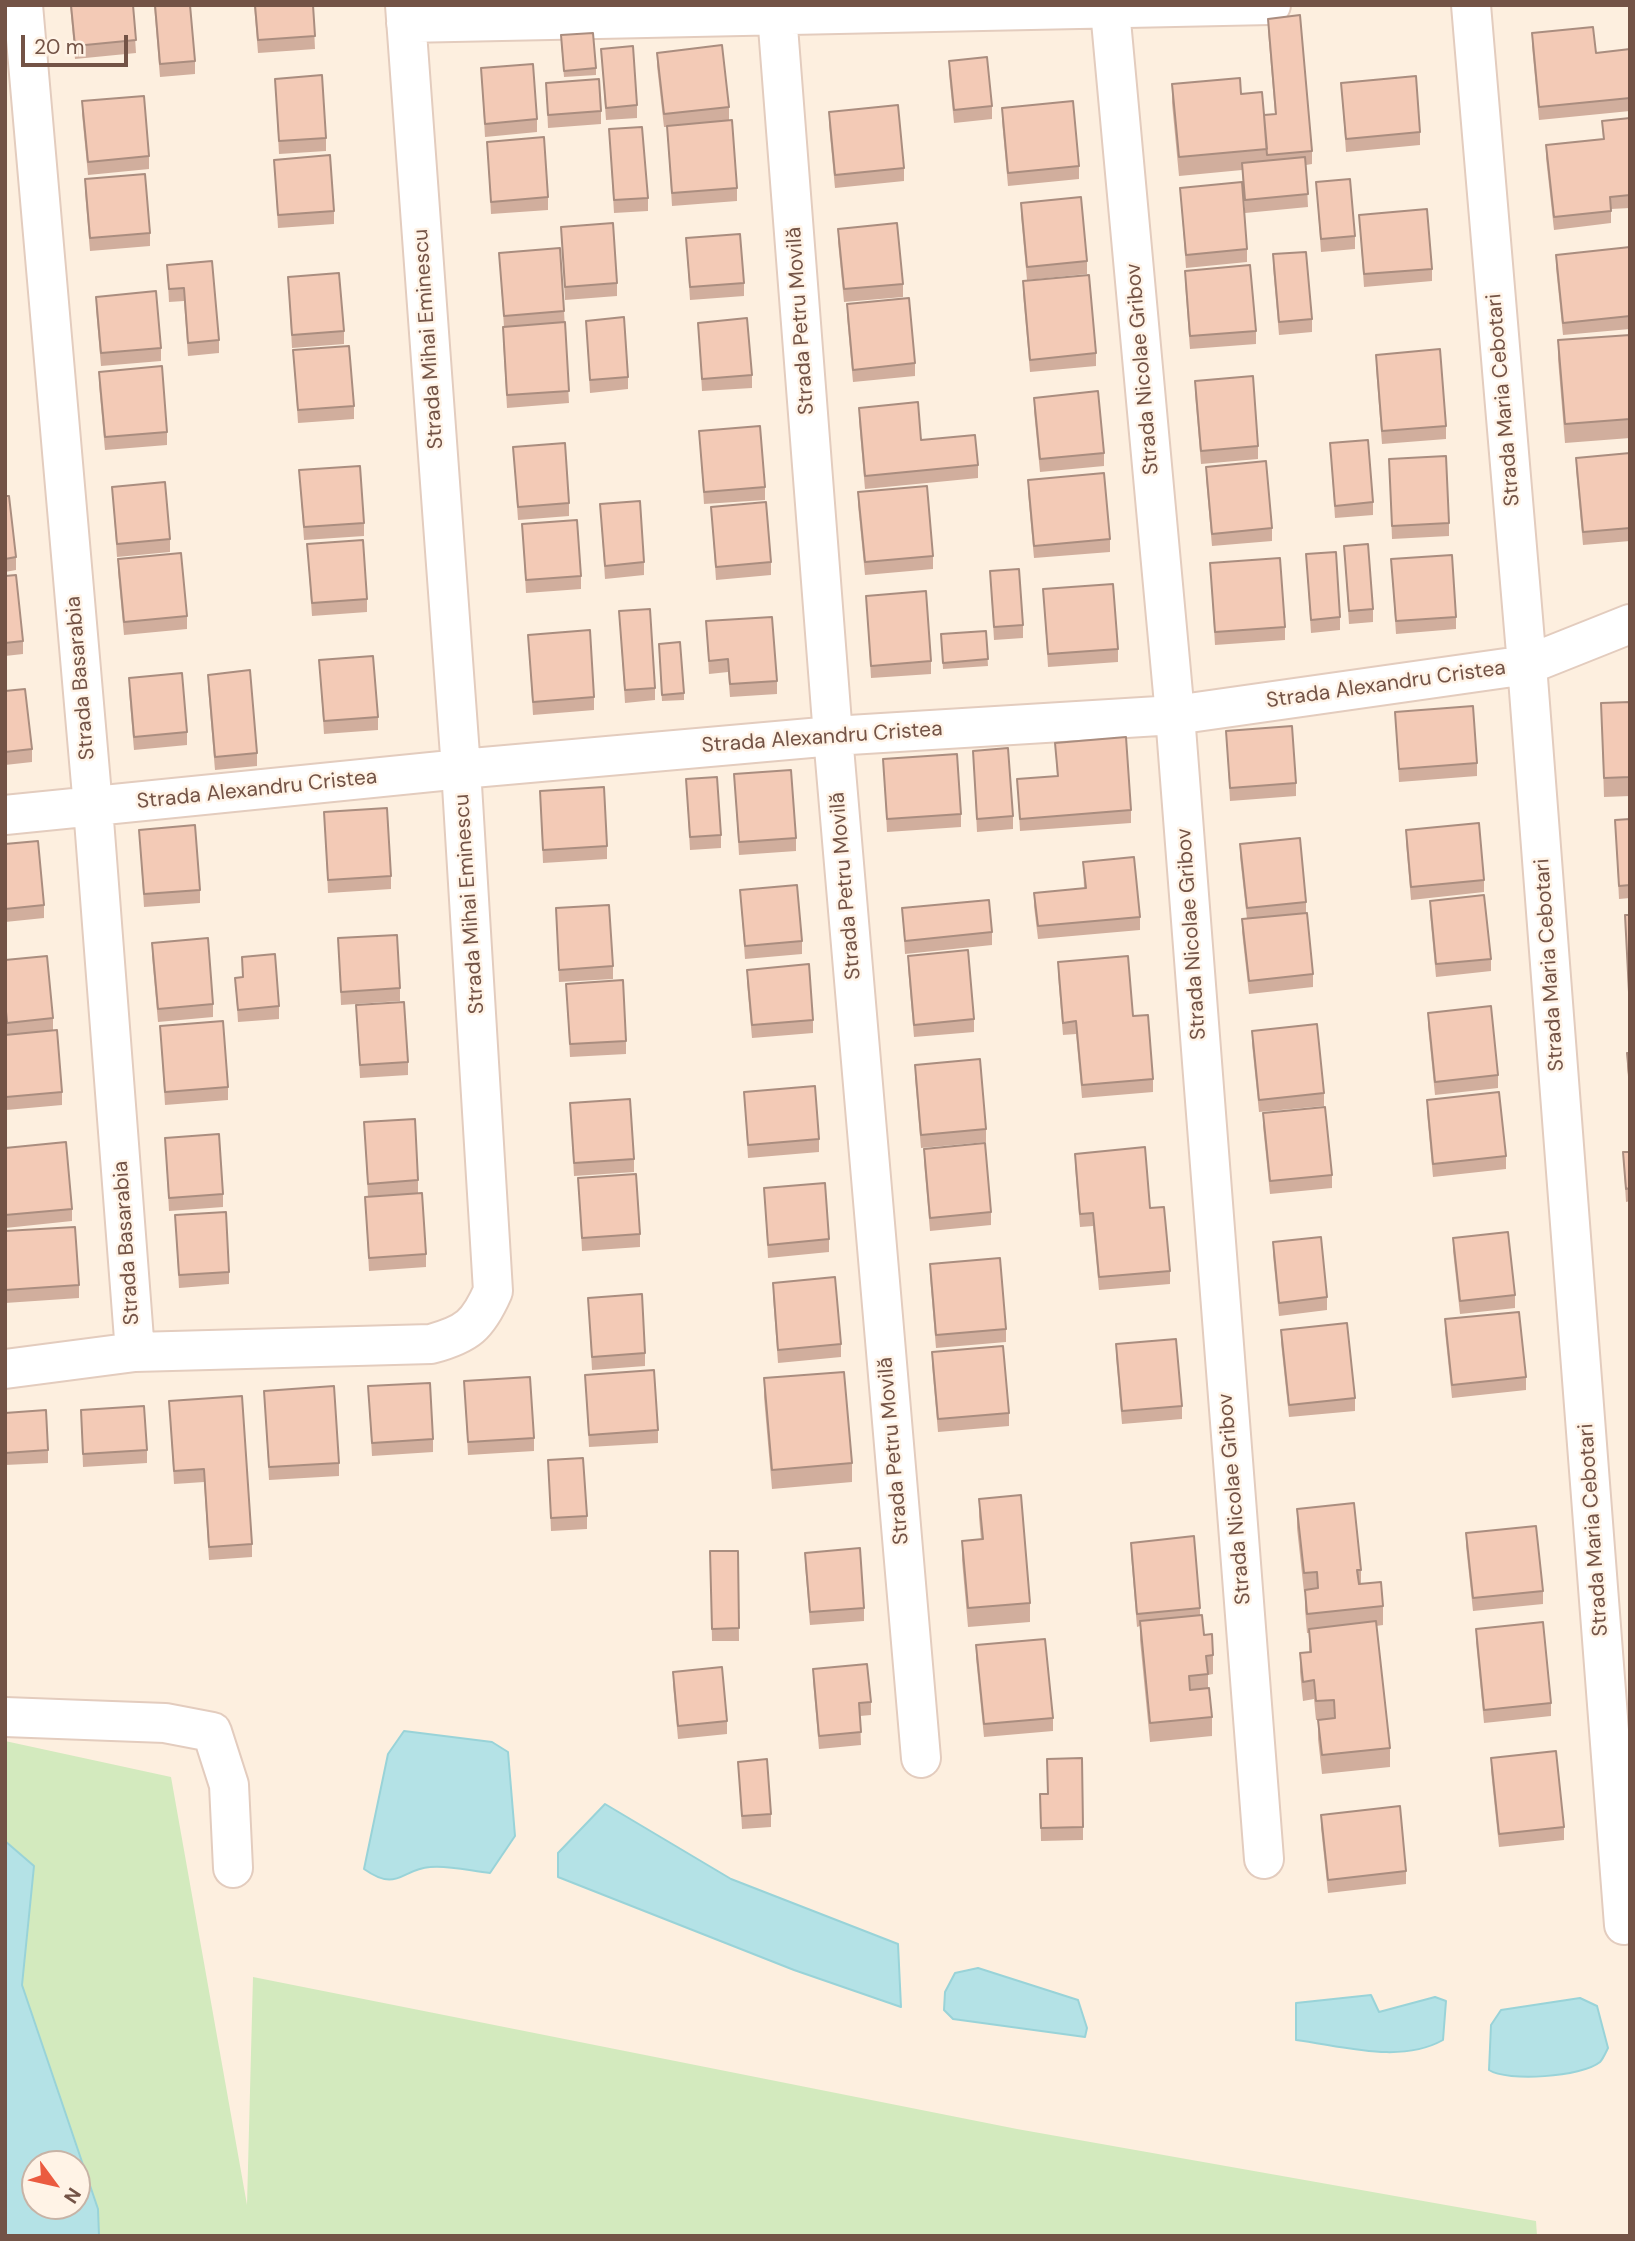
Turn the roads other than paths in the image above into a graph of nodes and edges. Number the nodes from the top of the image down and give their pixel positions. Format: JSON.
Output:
{"nodes":[{"id":1,"x":23,"y":5,"type":"edge"},
{"id":2,"x":1270,"y":5,"type":"edge"},
{"id":3,"x":1471,"y":5,"type":"edge"},
{"id":4,"x":1110,"y":10,"type":"junction"},
{"id":5,"x":405,"y":14,"type":"edge"},
{"id":6,"x":777,"y":14,"type":"junction"},
{"id":7,"x":1630,"y":624,"type":"edge"},
{"id":8,"x":1527,"y":665,"type":"junction"},
{"id":9,"x":1175,"y":715,"type":"junction"},
{"id":10,"x":833,"y":736,"type":"junction"},
{"id":11,"x":461,"y":769,"type":"junction"},
{"id":12,"x":93,"y":807,"type":"junction"},
{"id":13,"x":5,"y":814,"type":"edge"},
{"id":14,"x":135,"y":1352,"type":"junction"},
{"id":15,"x":5,"y":1369,"type":"edge"},
{"id":16,"x":5,"y":1717,"type":"edge"},
{"id":17,"x":920,"y":1758,"type":"dead end"},
{"id":18,"x":1264,"y":1859,"type":"dead end"},
{"id":19,"x":233,"y":1868,"type":"dead end"},
{"id":20,"x":1624,"y":1924,"type":"dead end"}],
"edges":[{"from":1,"to":12,"type":"street","name":"Strada Basarabia"},
{"from":2,"to":4,"type":"street"},
{"from":3,"to":8,"type":"street","name":"Strada Maria Cebotari"},
{"from":4,"to":6,"type":"street"},
{"from":4,"to":9,"type":"street","name":"Strada Nicolae Gribov"},
{"from":5,"to":6,"type":"street"},
{"from":5,"to":11,"type":"street","name":"Strada Mihai Eminescu"},
{"from":6,"to":10,"type":"street","name":"Strada Petru Movilă"},
{"from":7,"to":8,"type":"street","name":"Strada Alexandru Cristea"},
{"from":8,"to":9,"type":"street","name":"Strada Alexandru Cristea"},
{"from":8,"to":20,"type":"street","name":"Strada Maria Cebotari"},
{"from":9,"to":10,"type":"street","name":"Strada Alexandru Cristea"},
{"from":9,"to":18,"type":"street","name":"Strada Nicolae Gribov"},
{"from":10,"to":11,"type":"street","name":"Strada Alexandru Cristea"},
{"from":10,"to":17,"type":"street","name":"Strada Petru Movilă"},
{"from":11,"to":12,"type":"street","name":"Strada Alexandru Cristea"},
{"from":11,"to":14,"type":"street","name":"Strada Mihai Eminescu"},
{"from":12,"to":13,"type":"street","name":"Strada Alexandru Cristea"},
{"from":12,"to":14,"type":"street","name":"Strada Basarabia"},
{"from":14,"to":15,"type":"street","name":"Strada Mihai Eminescu"},
{"from":16,"to":19,"type":"street"}]}
